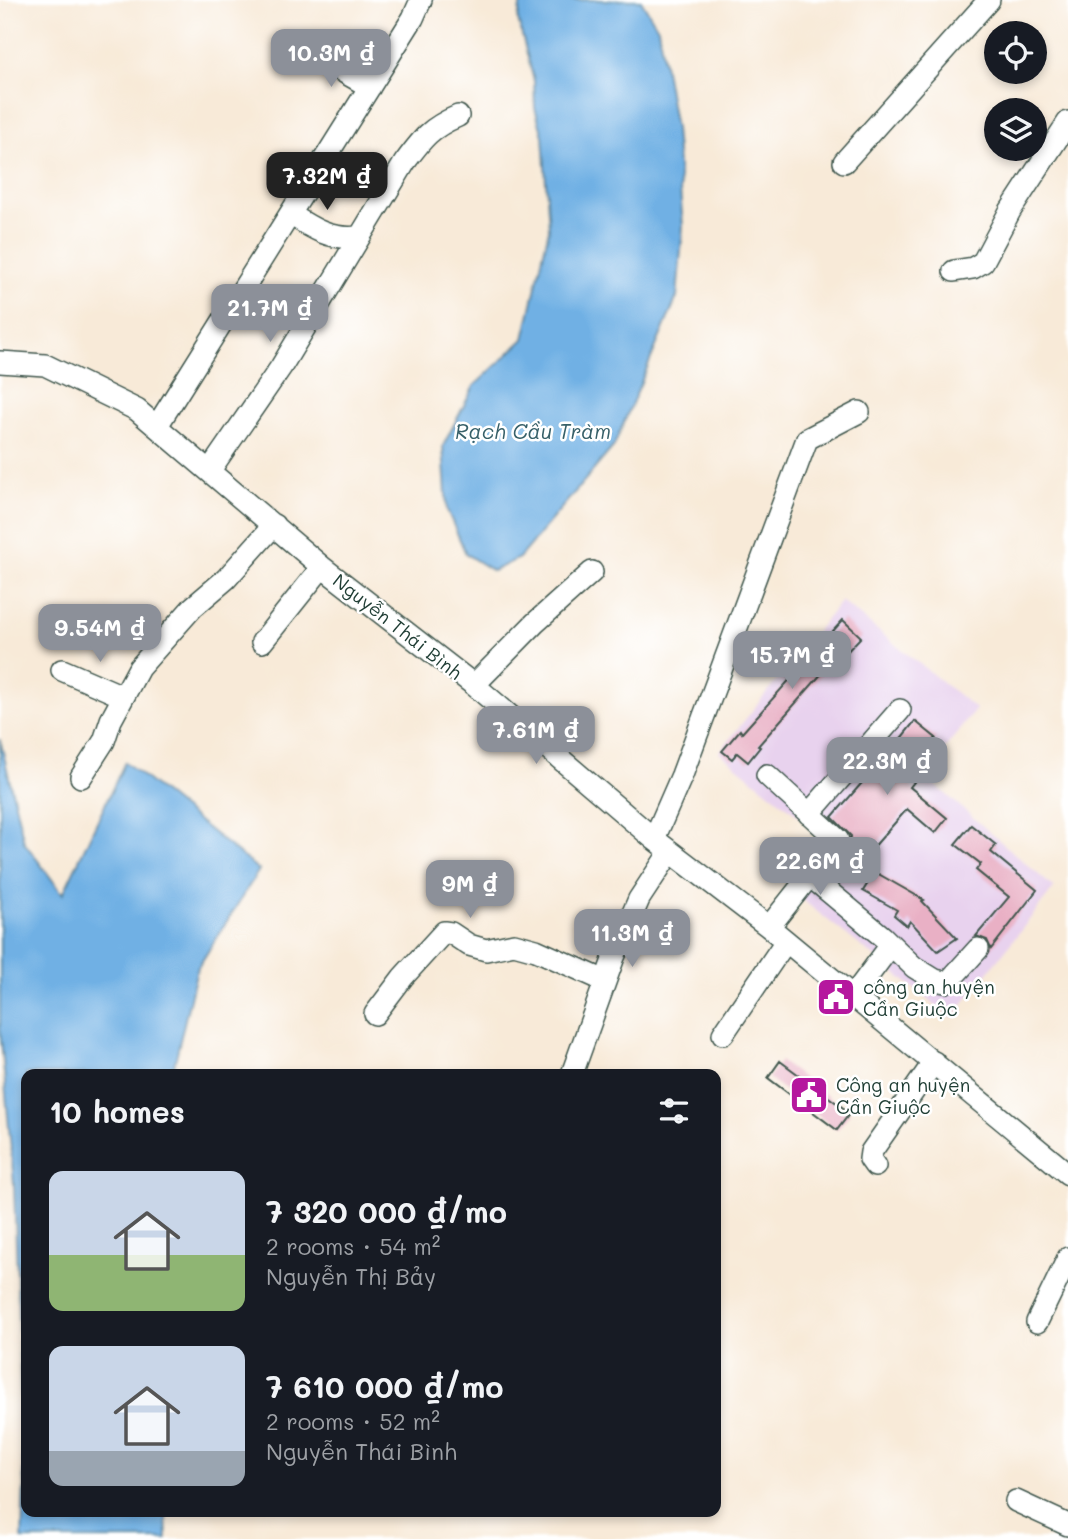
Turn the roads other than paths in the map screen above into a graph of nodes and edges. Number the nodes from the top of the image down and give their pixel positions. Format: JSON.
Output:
{"nodes":[{"id":1,"x":421,"y":0,"type":"edge"},
{"id":2,"x":989,"y":0,"type":"edge"},
{"id":3,"x":305,"y":57,"type":"dead end"},
{"id":4,"x":370,"y":87,"type":"junction"},
{"id":5,"x":458,"y":116,"type":"dead end"},
{"id":6,"x":1068,"y":122,"type":"edge"},
{"id":7,"x":844,"y":162,"type":"dead end"},
{"id":8,"x":290,"y":214,"type":"junction"},
{"id":9,"x":358,"y":237,"type":"junction"},
{"id":10,"x":954,"y":271,"type":"dead end"},
{"id":11,"x":0,"y":362,"type":"edge"},
{"id":12,"x":859,"y":412,"type":"dead end"},
{"id":13,"x":157,"y":426,"type":"junction"},
{"id":14,"x":210,"y":470,"type":"junction"},
{"id":15,"x":274,"y":525,"type":"junction"},
{"id":16,"x":322,"y":567,"type":"junction"},
{"id":17,"x":593,"y":572,"type":"dead end"},
{"id":18,"x":262,"y":642,"type":"dead end"},
{"id":19,"x":62,"y":670,"type":"dead end"},
{"id":20,"x":474,"y":685,"type":"junction"},
{"id":21,"x":122,"y":696,"type":"junction"},
{"id":22,"x":900,"y":710,"type":"dead end"},
{"id":23,"x":767,"y":775,"type":"dead end"},
{"id":24,"x":81,"y":777,"type":"dead end"},
{"id":25,"x":809,"y":814,"type":"junction"},
{"id":26,"x":662,"y":846,"type":"junction"},
{"id":27,"x":810,"y":876,"type":"junction"},
{"id":28,"x":778,"y":934,"type":"junction"},
{"id":29,"x":891,"y":945,"type":"junction"},
{"id":30,"x":978,"y":949,"type":"dead end"},
{"id":31,"x":605,"y":981,"type":"junction"},
{"id":32,"x":853,"y":996,"type":"junction"},
{"id":33,"x":375,"y":1014,"type":"dead end"},
{"id":34,"x":723,"y":1034,"type":"dead end"},
{"id":35,"x":934,"y":1062,"type":"junction"},
{"id":36,"x":574,"y":1069,"type":"edge"},
{"id":37,"x":875,"y":1166,"type":"dead end"},
{"id":38,"x":1068,"y":1174,"type":"edge"},
{"id":39,"x":1068,"y":1258,"type":"edge"},
{"id":40,"x":1037,"y":1322,"type":"dead end"},
{"id":41,"x":1016,"y":1501,"type":"dead end"},
{"id":42,"x":1068,"y":1525,"type":"edge"}],
"edges":[{"from":1,"to":4,"type":"street"},
{"from":2,"to":7,"type":"street"},
{"from":3,"to":4,"type":"street"},
{"from":4,"to":8,"type":"street"},
{"from":5,"to":9,"type":"street"},
{"from":6,"to":10,"type":"street"},
{"from":8,"to":9,"type":"street"},
{"from":8,"to":13,"type":"street"},
{"from":9,"to":14,"type":"street"},
{"from":11,"to":13,"type":"street","name":"Nguyễn Thái Bình"},
{"from":12,"to":26,"type":"street"},
{"from":13,"to":14,"type":"street","name":"Nguyễn Thái Bình"},
{"from":14,"to":15,"type":"street","name":"Nguyễn Thái Bình"},
{"from":15,"to":16,"type":"street","name":"Nguyễn Thái Bình"},
{"from":15,"to":21,"type":"street"},
{"from":16,"to":18,"type":"street"},
{"from":16,"to":20,"type":"street","name":"Nguyễn Thái Bình"},
{"from":17,"to":20,"type":"street"},
{"from":19,"to":21,"type":"street"},
{"from":20,"to":26,"type":"street","name":"Nguyễn Thái Bình"},
{"from":21,"to":24,"type":"street"},
{"from":22,"to":25,"type":"street"},
{"from":23,"to":25,"type":"street"},
{"from":25,"to":27,"type":"street"},
{"from":26,"to":28,"type":"street","name":"Nguyễn Thái Bình"},
{"from":26,"to":31,"type":"street"},
{"from":27,"to":28,"type":"street"},
{"from":27,"to":29,"type":"street"},
{"from":28,"to":32,"type":"street","name":"Nguyễn Thái Bình"},
{"from":28,"to":34,"type":"street"},
{"from":29,"to":30,"type":"street"},
{"from":29,"to":32,"type":"street"},
{"from":31,"to":33,"type":"street"},
{"from":31,"to":36,"type":"street"},
{"from":32,"to":35,"type":"street","name":"Nguyễn Thái Bình"},
{"from":35,"to":37,"type":"street"},
{"from":35,"to":38,"type":"street","name":"Nguyễn Thái Bình"},
{"from":39,"to":40,"type":"street"},
{"from":41,"to":42,"type":"street"}]}
